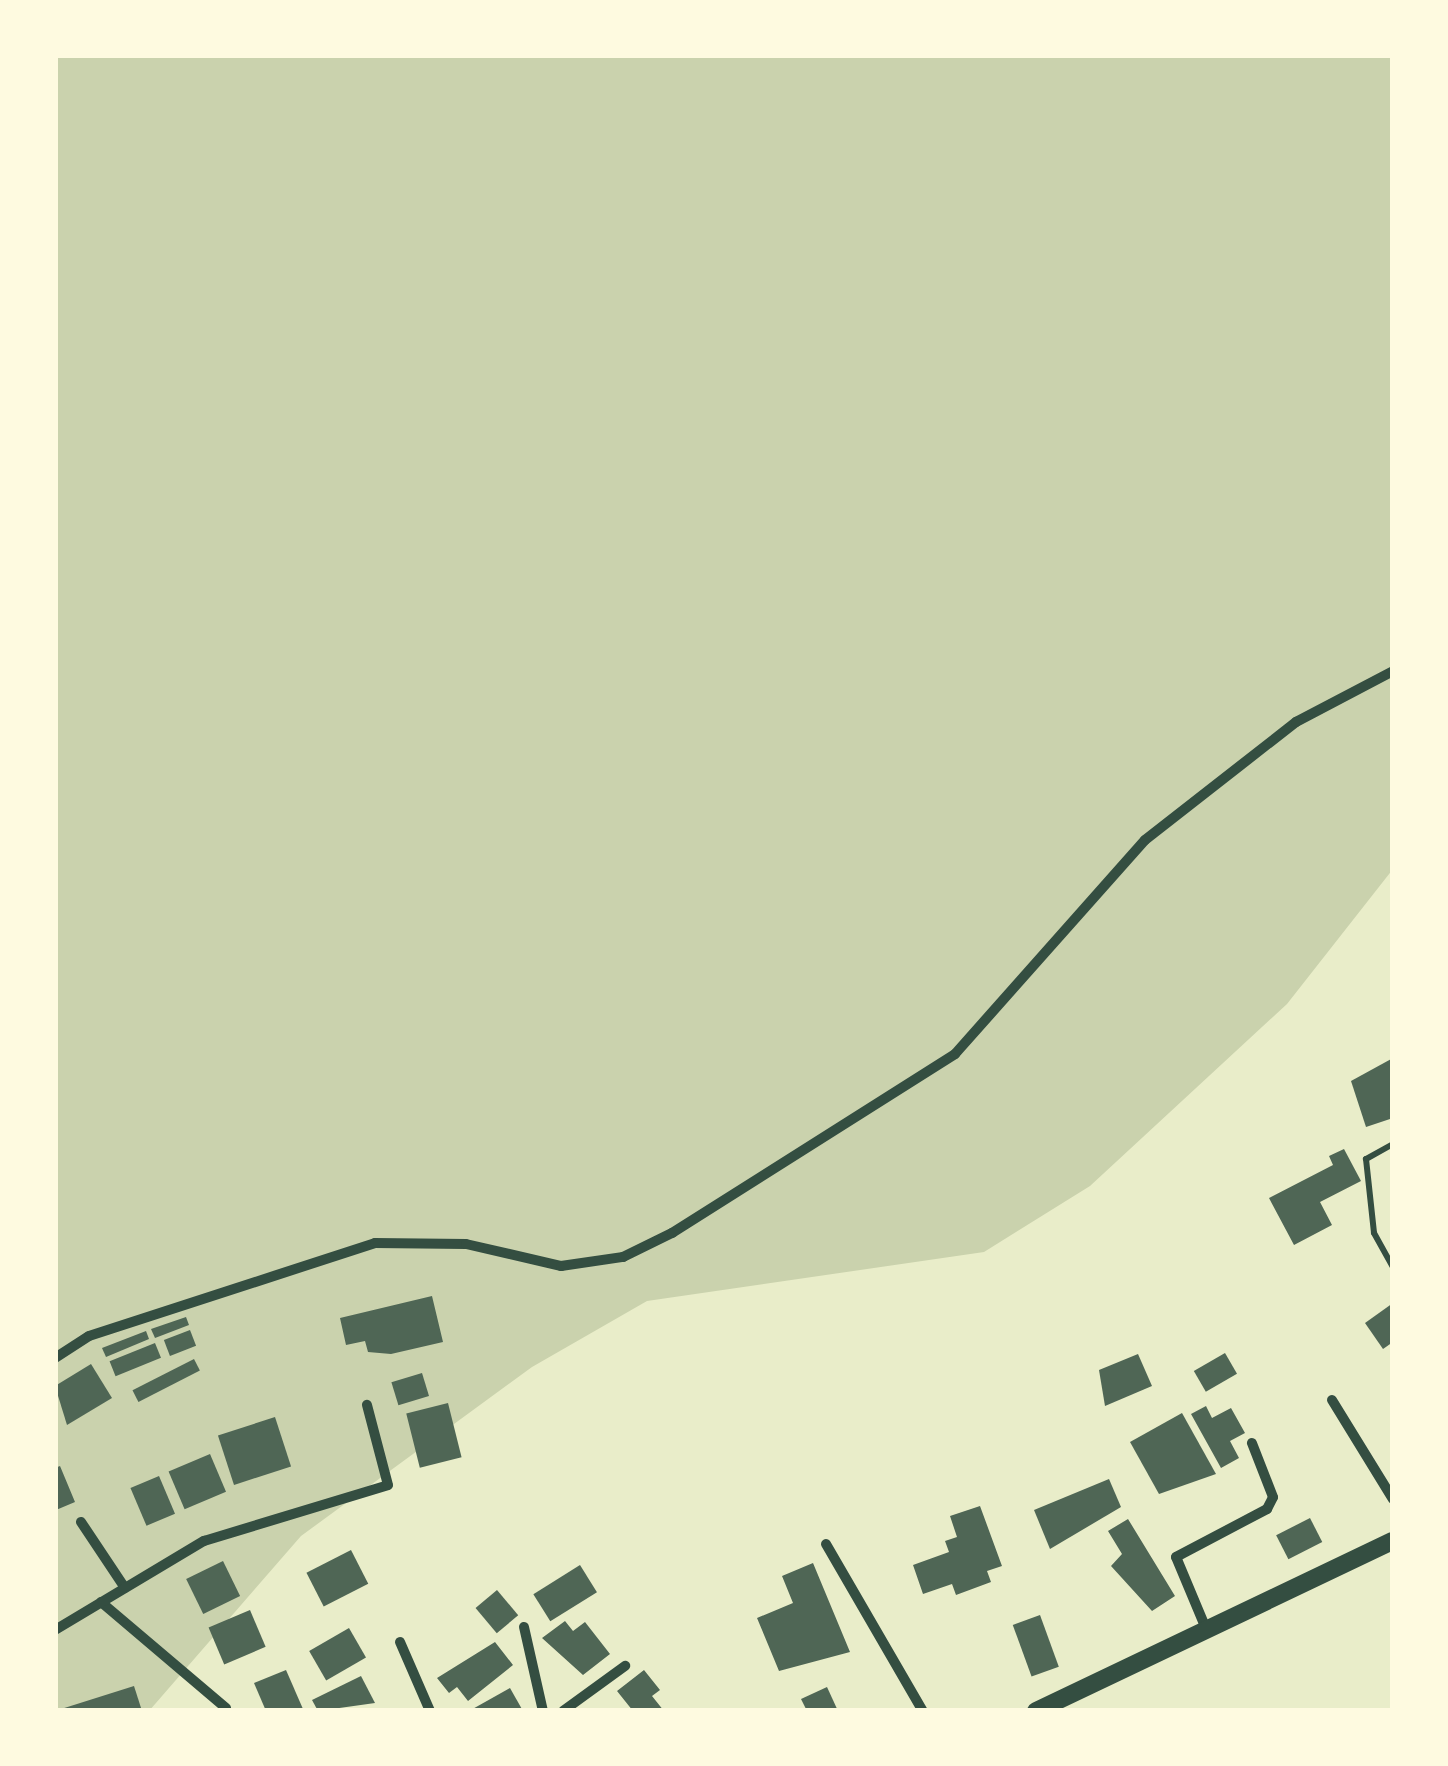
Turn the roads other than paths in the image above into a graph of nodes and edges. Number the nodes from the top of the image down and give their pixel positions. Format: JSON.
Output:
{"nodes":[{"id":1,"x":1393,"y":671,"type":"edge"},
{"id":2,"x":55,"y":1358,"type":"edge"},
{"id":3,"x":1332,"y":1400,"type":"dead end"},
{"id":4,"x":367,"y":1406,"type":"dead end"},
{"id":5,"x":1252,"y":1442,"type":"dead end"},
{"id":6,"x":1393,"y":1498,"type":"edge"},
{"id":7,"x":82,"y":1522,"type":"dead end"},
{"id":8,"x":1393,"y":1541,"type":"edge"},
{"id":9,"x":826,"y":1544,"type":"dead end"},
{"id":10,"x":125,"y":1588,"type":"junction"},
{"id":11,"x":101,"y":1602,"type":"junction"},
{"id":12,"x":524,"y":1627,"type":"dead end"},
{"id":13,"x":55,"y":1630,"type":"edge"},
{"id":14,"x":1207,"y":1631,"type":"junction"},
{"id":15,"x":400,"y":1642,"type":"dead end"},
{"id":16,"x":625,"y":1666,"type":"dead end"},
{"id":17,"x":226,"y":1708,"type":"dead end"},
{"id":18,"x":430,"y":1711,"type":"edge"},
{"id":19,"x":543,"y":1711,"type":"edge"},
{"id":20,"x":563,"y":1711,"type":"edge"},
{"id":21,"x":922,"y":1711,"type":"edge"},
{"id":22,"x":1036,"y":1711,"type":"edge"}],
"edges":[{"from":1,"to":2,"type":"street"},
{"from":3,"to":6,"type":"street"},
{"from":4,"to":10,"type":"street"},
{"from":5,"to":14,"type":"street"},
{"from":7,"to":10,"type":"street"},
{"from":8,"to":14,"type":"street"},
{"from":9,"to":21,"type":"street"},
{"from":10,"to":11,"type":"street"},
{"from":11,"to":13,"type":"street"},
{"from":11,"to":17,"type":"street"},
{"from":12,"to":19,"type":"street"},
{"from":14,"to":22,"type":"street"},
{"from":15,"to":18,"type":"street"},
{"from":16,"to":20,"type":"street"}]}
